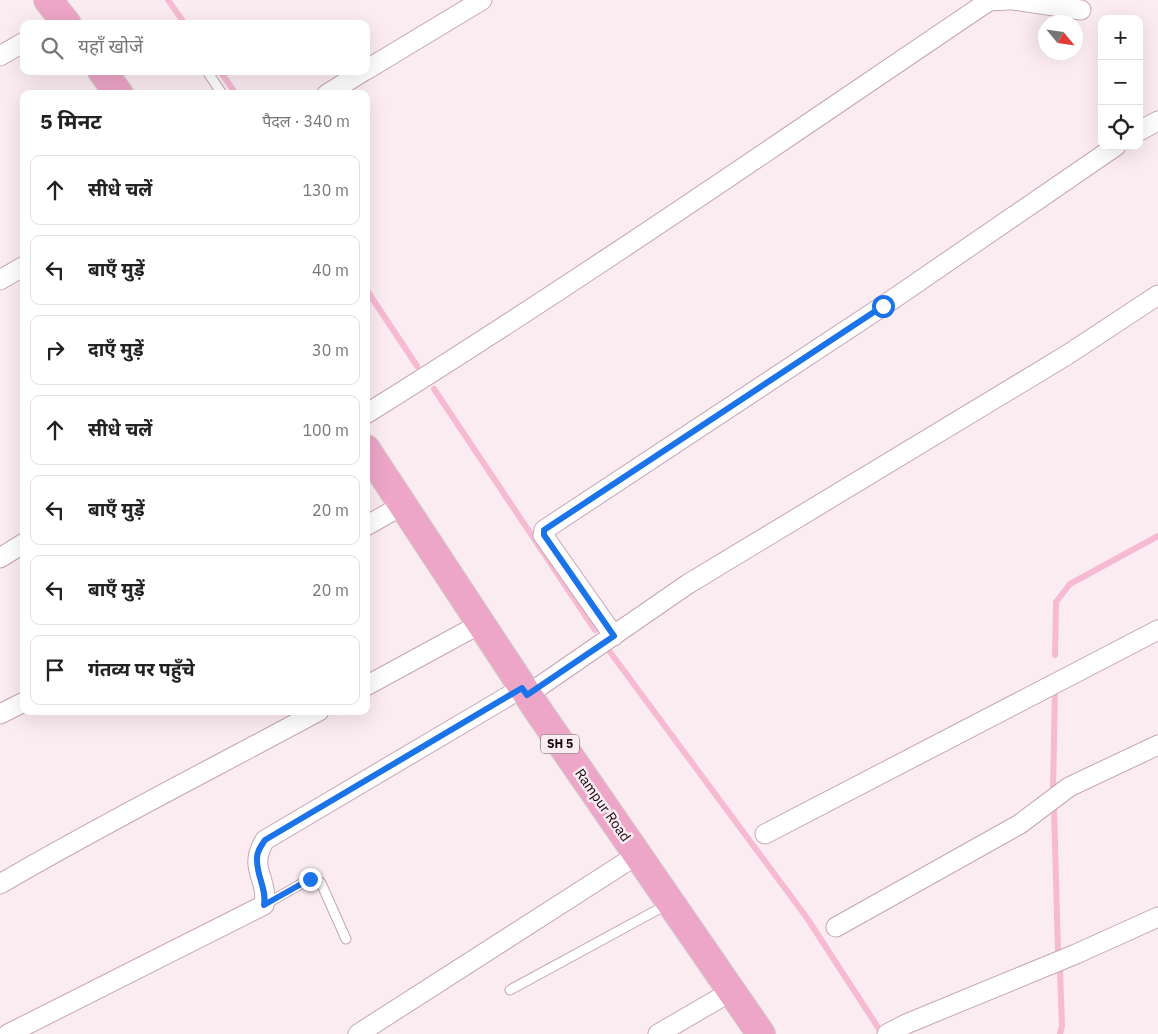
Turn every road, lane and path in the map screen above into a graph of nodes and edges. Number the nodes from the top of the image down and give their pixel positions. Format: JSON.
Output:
{"nodes":[{"id":1,"x":482,"y":0,"type":"edge"},
{"id":2,"x":1009,"y":0,"type":"edge"},
{"id":3,"x":1013,"y":0,"type":"edge"},
{"id":4,"x":1081,"y":10,"type":"dead end"},
{"id":5,"x":20,"y":44,"type":"edge"},
{"id":6,"x":0,"y":56,"type":"edge"},
{"id":7,"x":370,"y":67,"type":"edge"},
{"id":8,"x":105,"y":75,"type":"edge"},
{"id":9,"x":210,"y":75,"type":"edge"},
{"id":10,"x":357,"y":75,"type":"edge"},
{"id":11,"x":116,"y":90,"type":"edge"},
{"id":12,"x":219,"y":90,"type":"edge"},
{"id":13,"x":333,"y":90,"type":"edge"},
{"id":14,"x":1158,"y":121,"type":"edge"},
{"id":15,"x":1143,"y":129,"type":"edge"},
{"id":16,"x":1110,"y":150,"type":"edge"},
{"id":17,"x":20,"y":268,"type":"edge"},
{"id":18,"x":0,"y":280,"type":"edge"},
{"id":19,"x":1158,"y":295,"type":"edge"},
{"id":20,"x":370,"y":412,"type":"edge"},
{"id":21,"x":370,"y":455,"type":"edge"},
{"id":22,"x":403,"y":505,"type":"junction"},
{"id":23,"x":370,"y":524,"type":"edge"},
{"id":24,"x":20,"y":546,"type":"edge"},
{"id":25,"x":0,"y":558,"type":"edge"},
{"id":26,"x":480,"y":624,"type":"junction"},
{"id":27,"x":1158,"y":630,"type":"edge"},
{"id":28,"x":614,"y":636,"type":"junction"},
{"id":29,"x":370,"y":684,"type":"edge"},
{"id":30,"x":524,"y":692,"type":"junction"},
{"id":31,"x":20,"y":704,"type":"edge"},
{"id":32,"x":0,"y":714,"type":"edge"},
{"id":33,"x":311,"y":715,"type":"edge"},
{"id":34,"x":1158,"y":745,"type":"edge"},
{"id":35,"x":766,"y":834,"type":"dead end"},
{"id":36,"x":637,"y":855,"type":"junction"},
{"id":37,"x":0,"y":884,"type":"edge"},
{"id":38,"x":670,"y":902,"type":"junction"},
{"id":39,"x":264,"y":905,"type":"junction"},
{"id":40,"x":1158,"y":917,"type":"edge"},
{"id":41,"x":836,"y":927,"type":"dead end"},
{"id":42,"x":346,"y":939,"type":"dead end"},
{"id":43,"x":510,"y":990,"type":"dead end"},
{"id":44,"x":732,"y":991,"type":"junction"},
{"id":45,"x":8,"y":1034,"type":"edge"},
{"id":46,"x":358,"y":1034,"type":"edge"},
{"id":47,"x":658,"y":1034,"type":"edge"},
{"id":48,"x":761,"y":1034,"type":"edge"},
{"id":49,"x":887,"y":1034,"type":"edge"}],
"edges":[{"from":1,"to":7,"type":"street"},
{"from":2,"to":20,"type":"street"},
{"from":3,"to":4,"type":"street"},
{"from":5,"to":6,"type":"street"},
{"from":8,"to":11,"type":"main road"},
{"from":9,"to":12,"type":"lane"},
{"from":10,"to":13,"type":"street"},
{"from":14,"to":15,"type":"street"},
{"from":16,"to":28,"type":"street"},
{"from":17,"to":18,"type":"street"},
{"from":19,"to":28,"type":"street"},
{"from":21,"to":22,"type":"main road","name":"Rampur Road","number":"SH 5"},
{"from":22,"to":23,"type":"street"},
{"from":22,"to":26,"type":"main road","name":"Rampur Road","number":"SH 5"},
{"from":24,"to":25,"type":"street"},
{"from":26,"to":29,"type":"street"},
{"from":26,"to":30,"type":"main road","name":"Rampur Road","number":"SH 5"},
{"from":27,"to":35,"type":"street"},
{"from":28,"to":30,"type":"street"},
{"from":30,"to":36,"type":"main road","name":"Rampur Road","number":"SH 5"},
{"from":30,"to":39,"type":"street"},
{"from":31,"to":32,"type":"street"},
{"from":33,"to":37,"type":"street"},
{"from":34,"to":41,"type":"street"},
{"from":36,"to":38,"type":"main road","name":"Rampur Road","number":"SH 5"},
{"from":36,"to":46,"type":"street"},
{"from":38,"to":43,"type":"lane"},
{"from":38,"to":44,"type":"main road","name":"Rampur Road","number":"SH 5"},
{"from":39,"to":42,"type":"lane"},
{"from":39,"to":45,"type":"street"},
{"from":40,"to":49,"type":"street"},
{"from":44,"to":47,"type":"street"},
{"from":44,"to":48,"type":"main road","name":"Rampur Road","number":"SH 5"}]}
